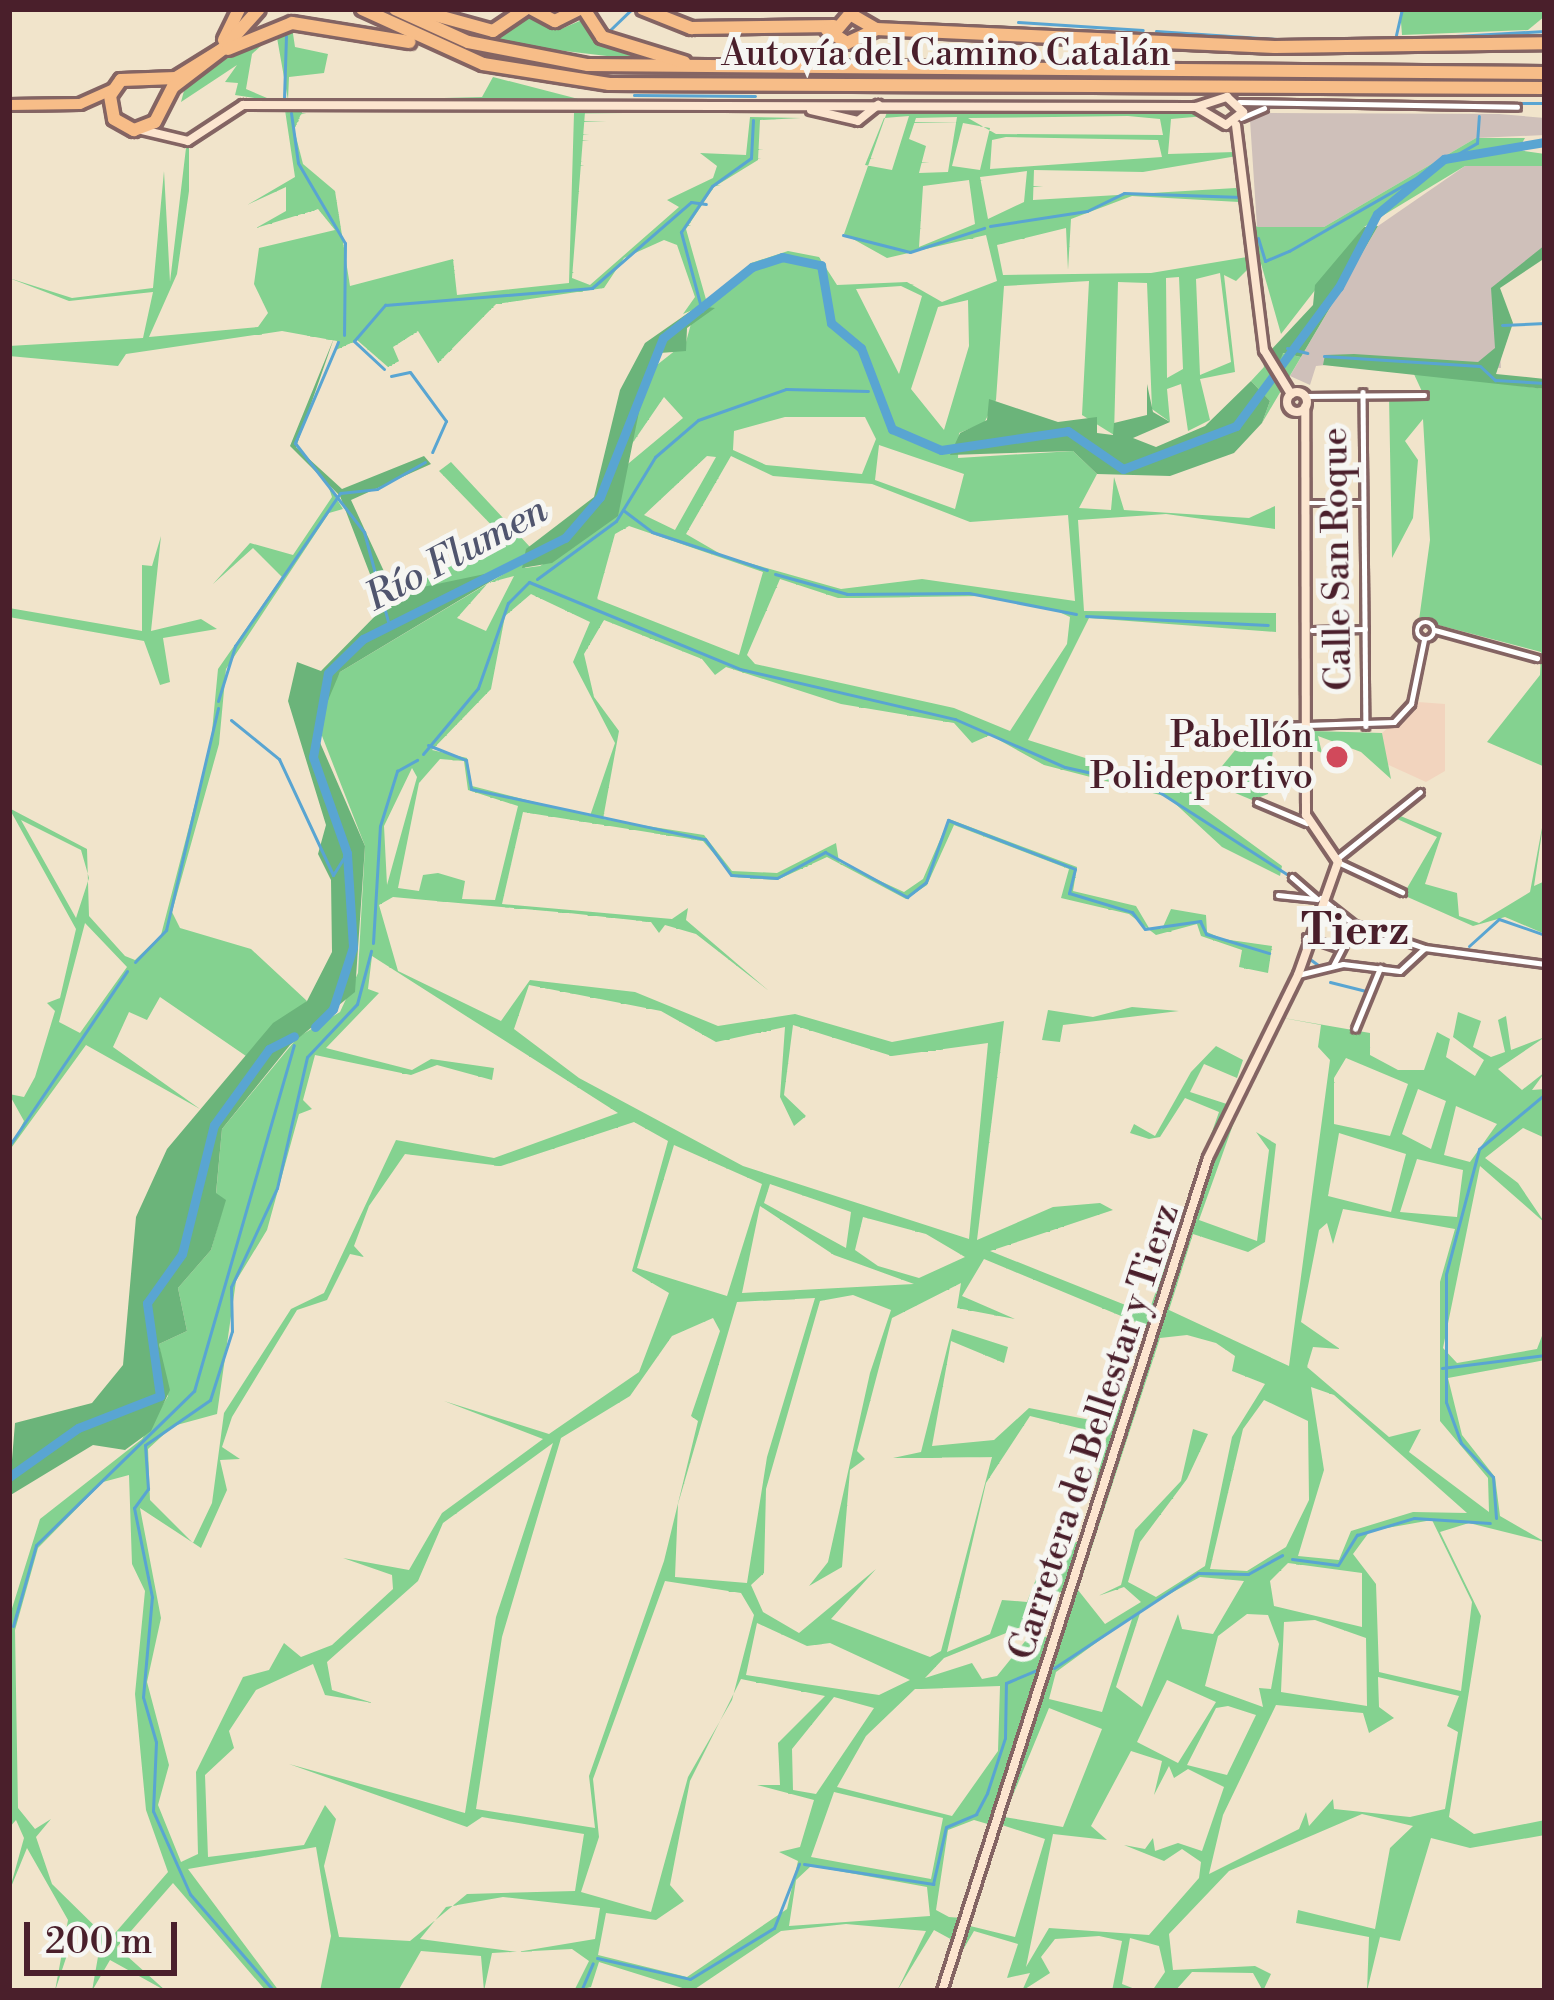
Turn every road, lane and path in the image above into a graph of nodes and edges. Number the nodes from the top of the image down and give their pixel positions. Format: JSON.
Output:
{"nodes":[{"id":1,"x":239,"y":9,"type":"edge"},
{"id":2,"x":259,"y":9,"type":"edge"},
{"id":3,"x":362,"y":9,"type":"edge"},
{"id":4,"x":394,"y":9,"type":"edge"},
{"id":5,"x":413,"y":9,"type":"edge"},
{"id":6,"x":529,"y":9,"type":"edge"},
{"id":7,"x":582,"y":9,"type":"edge"},
{"id":8,"x":643,"y":9,"type":"edge"},
{"id":9,"x":848,"y":22,"type":"edge"},
{"id":10,"x":1545,"y":43,"type":"edge"},
{"id":11,"x":200,"y":65,"type":"junction"},
{"id":12,"x":847,"y":69,"type":"junction"},
{"id":13,"x":506,"y":70,"type":"junction"},
{"id":14,"x":1545,"y":73,"type":"edge"},
{"id":15,"x":153,"y":82,"type":"junction"},
{"id":16,"x":171,"y":84,"type":"junction"},
{"id":17,"x":1545,"y":88,"type":"edge"},
{"id":18,"x":112,"y":90,"type":"junction"},
{"id":19,"x":1220,"y":100,"type":"junction"},
{"id":20,"x":163,"y":101,"type":"junction"},
{"id":21,"x":1239,"y":102,"type":"junction"},
{"id":22,"x":80,"y":104,"type":"junction"},
{"id":23,"x":9,"y":105,"type":"edge"},
{"id":24,"x":878,"y":105,"type":"junction"},
{"id":25,"x":780,"y":106,"type":"junction"},
{"id":26,"x":1196,"y":107,"type":"junction"},
{"id":27,"x":1276,"y":107,"type":"junction"},
{"id":28,"x":1517,"y":107,"type":"dead end"},
{"id":29,"x":160,"y":116,"type":"junction"},
{"id":30,"x":114,"y":119,"type":"junction"},
{"id":31,"x":1218,"y":120,"type":"junction"},
{"id":32,"x":1239,"y":121,"type":"junction"},
{"id":33,"x":142,"y":129,"type":"junction"},
{"id":34,"x":172,"y":141,"type":"junction"},
{"id":35,"x":1241,"y":151,"type":"junction"},
{"id":36,"x":1289,"y":392,"type":"junction"},
{"id":37,"x":1363,"y":392,"type":"junction"},
{"id":38,"x":1424,"y":394,"type":"dead end"},
{"id":39,"x":1305,"y":402,"type":"junction"},
{"id":40,"x":1292,"y":411,"type":"junction"},
{"id":41,"x":1302,"y":434,"type":"junction"},
{"id":42,"x":1364,"y":502,"type":"junction"},
{"id":43,"x":1310,"y":503,"type":"dead end"},
{"id":44,"x":1365,"y":629,"type":"junction"},
{"id":45,"x":1312,"y":630,"type":"dead end"},
{"id":46,"x":1435,"y":630,"type":"junction"},
{"id":47,"x":1424,"y":640,"type":"junction"},
{"id":48,"x":1537,"y":658,"type":"dead end"},
{"id":49,"x":1278,"y":726,"type":"dead end"},
{"id":50,"x":1366,"y":726,"type":"junction"},
{"id":51,"x":1306,"y":727,"type":"junction"},
{"id":52,"x":1420,"y":792,"type":"dead end"},
{"id":53,"x":1257,"y":802,"type":"dead end"},
{"id":54,"x":1307,"y":823,"type":"junction"},
{"id":55,"x":1338,"y":860,"type":"junction"},
{"id":56,"x":1292,"y":877,"type":"dead end"},
{"id":57,"x":1402,"y":892,"type":"dead end"},
{"id":58,"x":1278,"y":895,"type":"dead end"},
{"id":59,"x":1319,"y":898,"type":"junction"},
{"id":60,"x":1354,"y":924,"type":"junction"},
{"id":61,"x":1378,"y":930,"type":"junction"},
{"id":62,"x":1306,"y":937,"type":"junction"},
{"id":63,"x":1348,"y":938,"type":"junction"},
{"id":64,"x":1336,"y":947,"type":"junction"},
{"id":65,"x":1425,"y":948,"type":"junction"},
{"id":66,"x":1545,"y":964,"type":"edge"},
{"id":67,"x":1333,"y":965,"type":"junction"},
{"id":68,"x":1380,"y":968,"type":"junction"},
{"id":69,"x":1298,"y":975,"type":"junction"},
{"id":70,"x":1355,"y":1029,"type":"dead end"},
{"id":71,"x":942,"y":1991,"type":"edge"}],
"edges":[{"from":1,"to":11,"type":"highway"},
{"from":2,"to":11,"type":"highway"},
{"from":3,"to":13,"type":"highway","name":"Autovía del Camino Catalán"},
{"from":4,"to":12,"type":"highway","name":"Autovía del Camino Catalán"},
{"from":5,"to":6,"type":"highway"},
{"from":6,"to":7,"type":"highway"},
{"from":7,"to":12,"type":"highway"},
{"from":8,"to":9,"type":"highway"},
{"from":9,"to":10,"type":"highway"},
{"from":11,"to":13,"type":"highway"},
{"from":11,"to":16,"type":"highway"},
{"from":12,"to":14,"type":"highway","name":"Autovía del Camino Catalán"},
{"from":13,"to":17,"type":"highway","name":"Autovía del Camino Catalán"},
{"from":15,"to":16,"type":"highway"},
{"from":15,"to":18,"type":"highway"},
{"from":15,"to":20,"type":"highway"},
{"from":16,"to":20,"type":"highway"},
{"from":18,"to":22,"type":"main road"},
{"from":18,"to":30,"type":"highway"},
{"from":19,"to":21,"type":"street"},
{"from":19,"to":26,"type":"street"},
{"from":19,"to":31,"type":"street"},
{"from":20,"to":29,"type":"highway"},
{"from":21,"to":27,"type":"street"},
{"from":21,"to":32,"type":"street"},
{"from":22,"to":23,"type":"main road"},
{"from":22,"to":30,"type":"main road"},
{"from":24,"to":25,"type":"street"},
{"from":24,"to":25,"type":"street"},
{"from":24,"to":26,"type":"street"},
{"from":25,"to":34,"type":"street"},
{"from":26,"to":31,"type":"street"},
{"from":27,"to":28,"type":"street"},
{"from":27,"to":32,"type":"street"},
{"from":29,"to":33,"type":"highway"},
{"from":29,"to":34,"type":"street"},
{"from":30,"to":33,"type":"highway"},
{"from":31,"to":32,"type":"street"},
{"from":31,"to":35,"type":"street"},
{"from":32,"to":35,"type":"street"},
{"from":33,"to":34,"type":"street"},
{"from":35,"to":36,"type":"street"},
{"from":36,"to":39,"type":"street"},
{"from":36,"to":40,"type":"street"},
{"from":37,"to":38,"type":"street"},
{"from":37,"to":39,"type":"street"},
{"from":37,"to":42,"type":"street","name":"Calle San Roque"},
{"from":39,"to":40,"type":"street"},
{"from":39,"to":41,"type":"street"},
{"from":40,"to":41,"type":"street"},
{"from":41,"to":51,"type":"street"},
{"from":42,"to":43,"type":"street"},
{"from":42,"to":44,"type":"street","name":"Calle San Roque"},
{"from":44,"to":45,"type":"street"},
{"from":44,"to":50,"type":"street","name":"Calle San Roque"},
{"from":46,"to":47,"type":"street"},
{"from":46,"to":47,"type":"street"},
{"from":46,"to":48,"type":"street"},
{"from":47,"to":50,"type":"street"},
{"from":49,"to":51,"type":"street"},
{"from":50,"to":51,"type":"street"},
{"from":51,"to":54,"type":"street"},
{"from":52,"to":55,"type":"street"},
{"from":53,"to":54,"type":"street"},
{"from":54,"to":55,"type":"street"},
{"from":55,"to":57,"type":"street"},
{"from":55,"to":59,"type":"street","name":"Carretera de Bellestar y Tierz"},
{"from":56,"to":59,"type":"street"},
{"from":58,"to":59,"type":"street"},
{"from":59,"to":60,"type":"street"},
{"from":59,"to":62,"type":"street","name":"Carretera de Bellestar y Tierz"},
{"from":60,"to":61,"type":"street"},
{"from":60,"to":63,"type":"street"},
{"from":61,"to":63,"type":"street"},
{"from":61,"to":65,"type":"street"},
{"from":62,"to":64,"type":"street"},
{"from":62,"to":69,"type":"street","name":"Carretera de Bellestar y Tierz"},
{"from":63,"to":64,"type":"street"},
{"from":64,"to":67,"type":"street"},
{"from":65,"to":66,"type":"street"},
{"from":65,"to":68,"type":"street"},
{"from":67,"to":68,"type":"street"},
{"from":67,"to":69,"type":"street"},
{"from":68,"to":70,"type":"street"},
{"from":69,"to":71,"type":"street","name":"Carretera de Bellestar y Tierz"}]}
